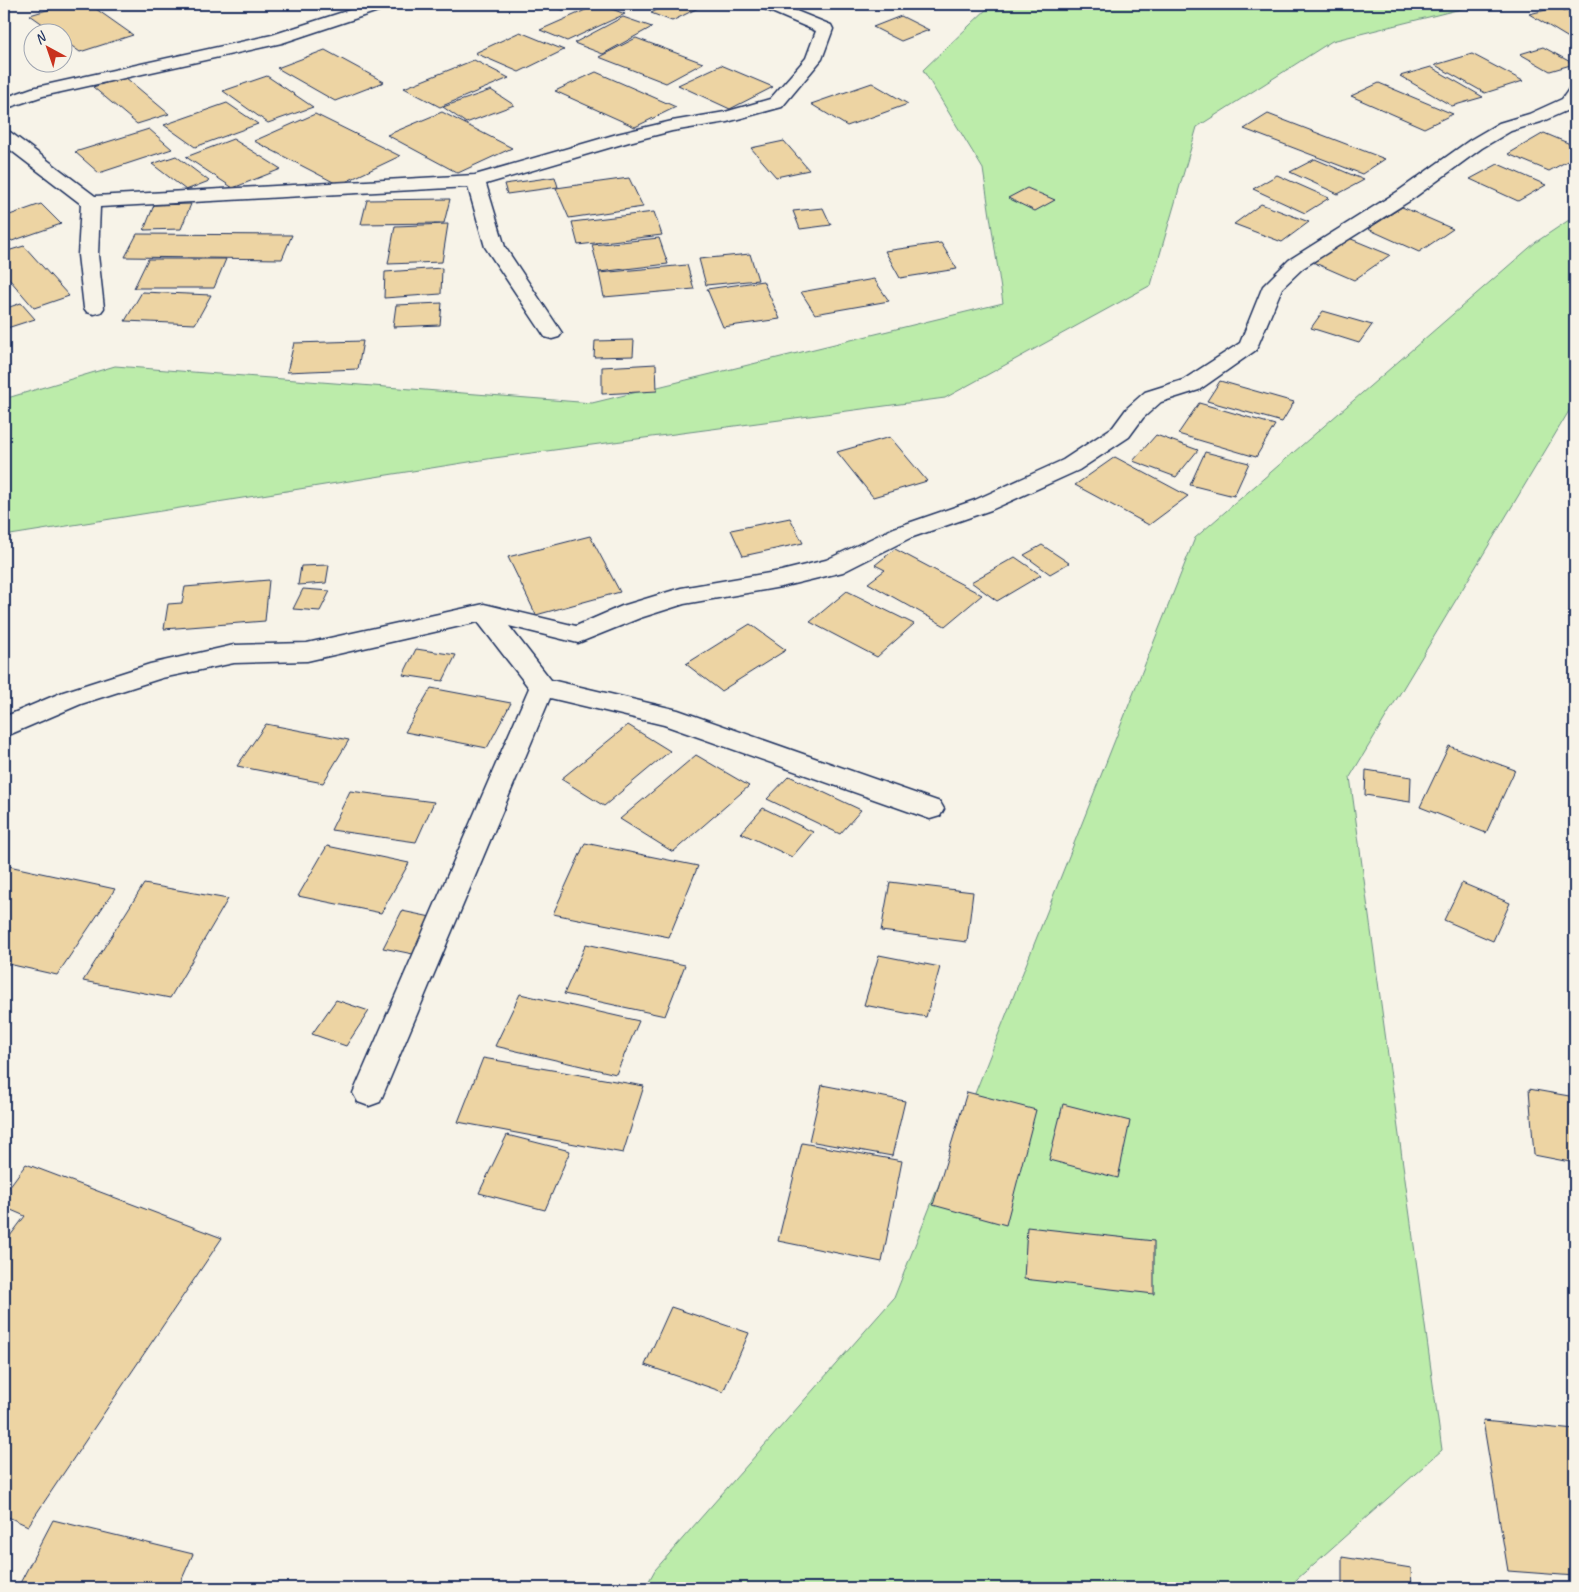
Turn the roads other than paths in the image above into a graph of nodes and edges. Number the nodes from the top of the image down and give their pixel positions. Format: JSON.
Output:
{"nodes":[{"id":1,"x":384,"y":4,"type":"edge"},
{"id":2,"x":766,"y":4,"type":"edge"},
{"id":3,"x":1575,"y":93,"type":"edge"},
{"id":4,"x":4,"y":104,"type":"edge"},
{"id":5,"x":4,"y":136,"type":"edge"},
{"id":6,"x":476,"y":181,"type":"junction"},
{"id":7,"x":91,"y":202,"type":"junction"},
{"id":8,"x":94,"y":308,"type":"dead end"},
{"id":9,"x":552,"y":333,"type":"dead end"},
{"id":10,"x":484,"y":612,"type":"junction"},
{"id":11,"x":542,"y":687,"type":"junction"},
{"id":12,"x":4,"y":728,"type":"edge"},
{"id":13,"x":930,"y":809,"type":"dead end"},
{"id":14,"x":369,"y":1093,"type":"dead end"}],
"edges":[{"from":1,"to":4,"type":"street"},
{"from":2,"to":6,"type":"street"},
{"from":3,"to":10,"type":"street"},
{"from":5,"to":7,"type":"street"},
{"from":6,"to":7,"type":"street"},
{"from":6,"to":9,"type":"street"},
{"from":7,"to":8,"type":"street"},
{"from":10,"to":11,"type":"street"},
{"from":10,"to":12,"type":"street"},
{"from":11,"to":13,"type":"street"},
{"from":11,"to":14,"type":"street"}]}
